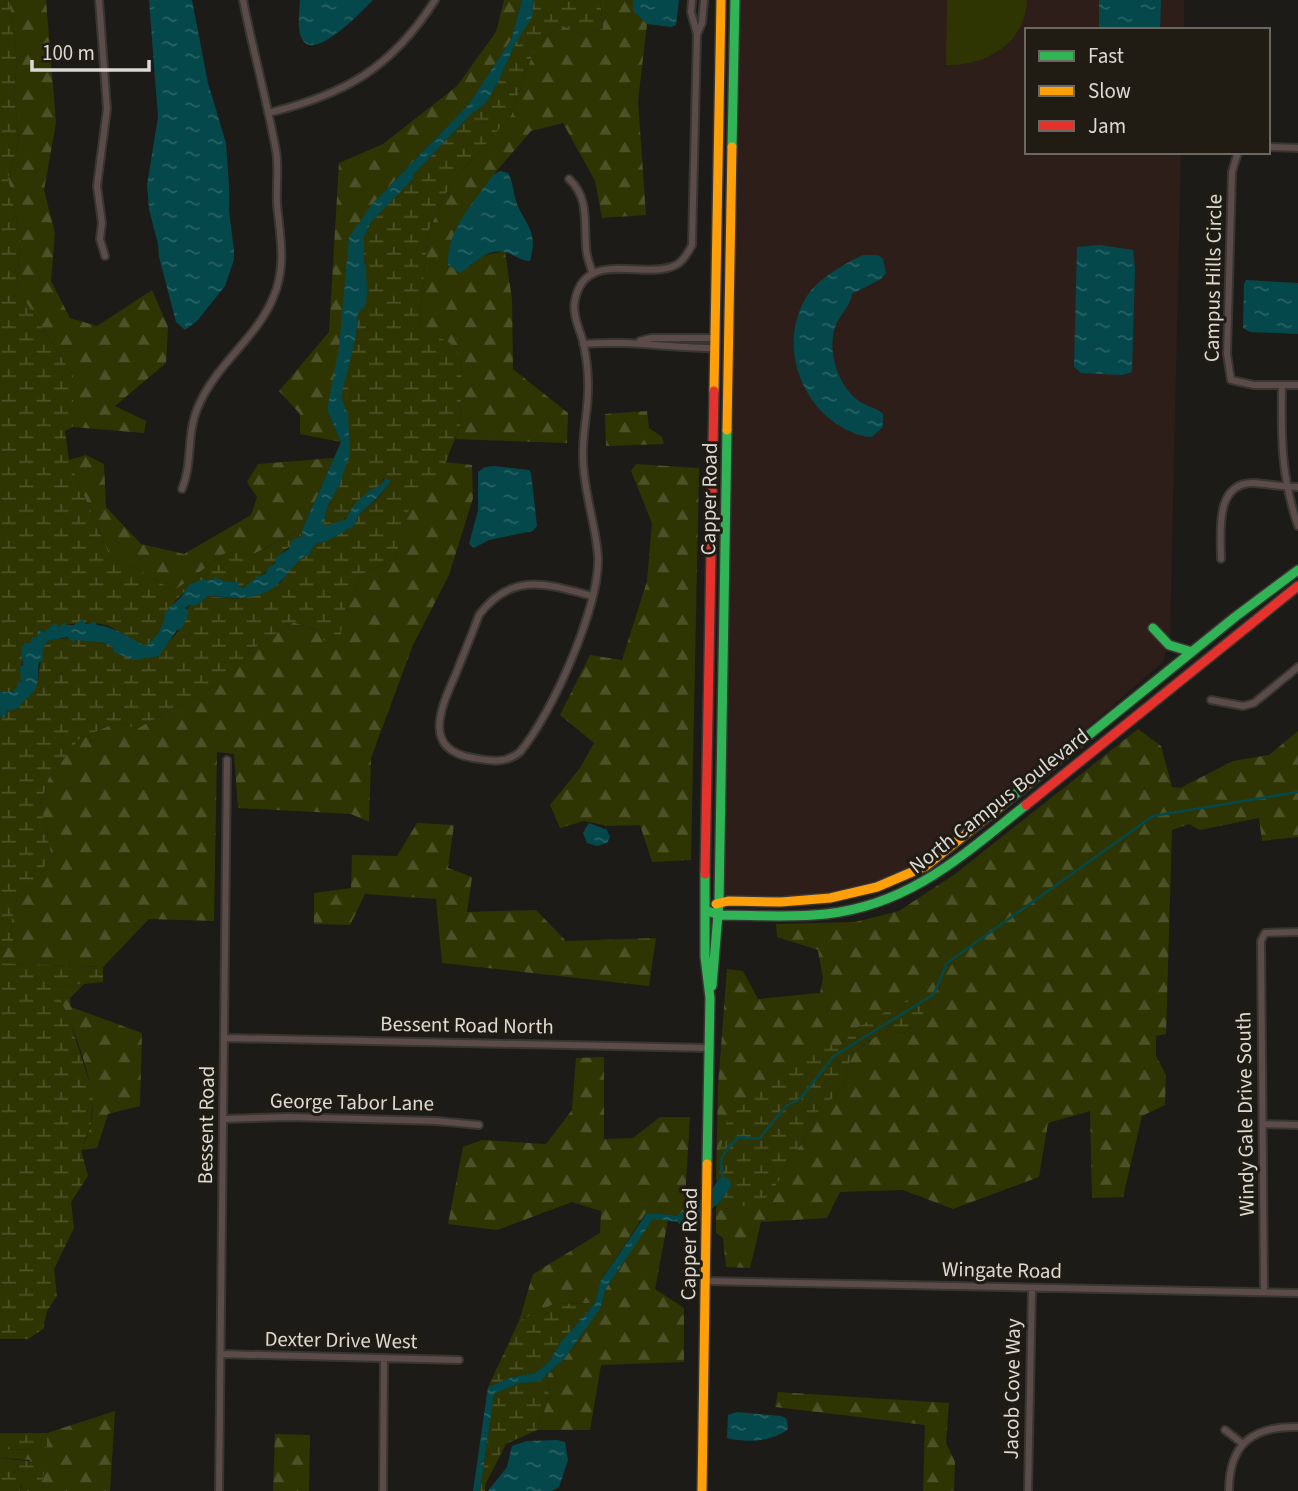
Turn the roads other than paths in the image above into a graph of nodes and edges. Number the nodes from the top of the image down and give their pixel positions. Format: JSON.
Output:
{"nodes":[{"id":1,"x":99,"y":0,"type":"edge"},
{"id":2,"x":243,"y":0,"type":"edge"},
{"id":3,"x":435,"y":0,"type":"edge"},
{"id":4,"x":692,"y":0,"type":"edge"},
{"id":5,"x":704,"y":0,"type":"edge"},
{"id":6,"x":721,"y":0,"type":"edge"},
{"id":7,"x":735,"y":0,"type":"edge"},
{"id":8,"x":697,"y":34,"type":"junction"},
{"id":9,"x":268,"y":113,"type":"junction"},
{"id":10,"x":1270,"y":147,"type":"edge"},
{"id":11,"x":1298,"y":148,"type":"edge"},
{"id":12,"x":1237,"y":154,"type":"edge"},
{"id":13,"x":569,"y":178,"type":"dead end"},
{"id":14,"x":105,"y":256,"type":"dead end"},
{"id":15,"x":593,"y":274,"type":"junction"},
{"id":16,"x":682,"y":337,"type":"junction"},
{"id":17,"x":639,"y":342,"type":"junction"},
{"id":18,"x":715,"y":343,"type":"junction"},
{"id":19,"x":583,"y":344,"type":"junction"},
{"id":20,"x":682,"y":348,"type":"junction"},
{"id":21,"x":1282,"y":385,"type":"junction"},
{"id":22,"x":1298,"y":385,"type":"edge"},
{"id":23,"x":1286,"y":486,"type":"junction"},
{"id":24,"x":1298,"y":487,"type":"edge"},
{"id":25,"x":182,"y":489,"type":"dead end"},
{"id":26,"x":1298,"y":526,"type":"edge"},
{"id":27,"x":1220,"y":559,"type":"dead end"},
{"id":28,"x":1298,"y":570,"type":"edge"},
{"id":29,"x":1298,"y":586,"type":"edge"},
{"id":30,"x":592,"y":596,"type":"junction"},
{"id":31,"x":1153,"y":628,"type":"dead end"},
{"id":32,"x":1192,"y":652,"type":"junction"},
{"id":33,"x":1298,"y":667,"type":"edge"},
{"id":34,"x":1211,"y":700,"type":"dead end"},
{"id":35,"x":227,"y":760,"type":"dead end"},
{"id":36,"x":1016,"y":794,"type":"junction"},
{"id":37,"x":1026,"y":805,"type":"junction"},
{"id":38,"x":880,"y":888,"type":"junction"},
{"id":39,"x":883,"y":901,"type":"junction"},
{"id":40,"x":719,"y":902,"type":"junction"},
{"id":41,"x":705,"y":910,"type":"junction"},
{"id":42,"x":719,"y":915,"type":"junction"},
{"id":43,"x":1298,"y":932,"type":"edge"},
{"id":44,"x":710,"y":998,"type":"junction"},
{"id":45,"x":225,"y":1038,"type":"junction"},
{"id":46,"x":709,"y":1048,"type":"junction"},
{"id":47,"x":223,"y":1119,"type":"junction"},
{"id":48,"x":1263,"y":1124,"type":"junction"},
{"id":49,"x":479,"y":1125,"type":"dead end"},
{"id":50,"x":1298,"y":1125,"type":"edge"},
{"id":51,"x":706,"y":1282,"type":"junction"},
{"id":52,"x":1032,"y":1288,"type":"junction"},
{"id":53,"x":1264,"y":1292,"type":"junction"},
{"id":54,"x":1298,"y":1293,"type":"edge"},
{"id":55,"x":221,"y":1354,"type":"junction"},
{"id":56,"x":384,"y":1358,"type":"junction"},
{"id":57,"x":459,"y":1360,"type":"dead end"},
{"id":58,"x":1298,"y":1427,"type":"edge"},
{"id":59,"x":1225,"y":1430,"type":"dead end"},
{"id":60,"x":1242,"y":1444,"type":"junction"},
{"id":61,"x":219,"y":1491,"type":"edge"},
{"id":62,"x":383,"y":1491,"type":"edge"},
{"id":63,"x":702,"y":1491,"type":"edge"},
{"id":64,"x":1028,"y":1491,"type":"edge"},
{"id":65,"x":1229,"y":1491,"type":"edge"}],
"edges":[{"from":1,"to":14,"type":"street"},
{"from":2,"to":9,"type":"street"},
{"from":3,"to":9,"type":"street"},
{"from":4,"to":8,"type":"street"},
{"from":5,"to":8,"type":"street"},
{"from":6,"to":18,"type":"street","name":"Capper Road"},
{"from":7,"to":40,"type":"street","name":"Capper Road"},
{"from":8,"to":15,"type":"street"},
{"from":9,"to":25,"type":"street"},
{"from":10,"to":11,"type":"street"},
{"from":12,"to":21,"type":"street","name":"Campus Hills Circle"},
{"from":13,"to":15,"type":"street"},
{"from":15,"to":19,"type":"street"},
{"from":16,"to":17,"type":"street"},
{"from":16,"to":18,"type":"street"},
{"from":16,"to":20,"type":"street"},
{"from":17,"to":19,"type":"street"},
{"from":17,"to":20,"type":"street"},
{"from":18,"to":20,"type":"street"},
{"from":18,"to":41,"type":"street","name":"Capper Road"},
{"from":19,"to":30,"type":"street"},
{"from":21,"to":22,"type":"street","name":"Campus Hills Circle"},
{"from":21,"to":23,"type":"street"},
{"from":23,"to":24,"type":"street"},
{"from":23,"to":26,"type":"street"},
{"from":23,"to":27,"type":"street"},
{"from":28,"to":32,"type":"street","name":"North Campus Boulevard"},
{"from":29,"to":37,"type":"street","name":"North Campus Boulevard"},
{"from":30,"to":30,"type":"street"},
{"from":31,"to":32,"type":"street"},
{"from":32,"to":36,"type":"street","name":"North Campus Boulevard"},
{"from":33,"to":34,"type":"street"},
{"from":35,"to":45,"type":"street","name":"Bessent Road"},
{"from":36,"to":37,"type":"street"},
{"from":36,"to":38,"type":"street","name":"North Campus Boulevard"},
{"from":37,"to":39,"type":"street","name":"North Campus Boulevard"},
{"from":38,"to":39,"type":"street"},
{"from":38,"to":40,"type":"street","name":"North Campus Boulevard"},
{"from":39,"to":42,"type":"street","name":"North Campus Boulevard"},
{"from":40,"to":41,"type":"street","name":"North Campus Boulevard"},
{"from":40,"to":42,"type":"street","name":"Capper Road"},
{"from":41,"to":42,"type":"street","name":"North Campus Boulevard"},
{"from":41,"to":44,"type":"street","name":"Capper Road"},
{"from":42,"to":44,"type":"street","name":"Capper Road"},
{"from":43,"to":48,"type":"street","name":"Windy Gale Drive South"},
{"from":44,"to":46,"type":"street","name":"Capper Road"},
{"from":45,"to":46,"type":"street","name":"Bessent Road North"},
{"from":45,"to":47,"type":"street","name":"Bessent Road"},
{"from":46,"to":51,"type":"street","name":"Capper Road"},
{"from":47,"to":49,"type":"street","name":"George Tabor Lane"},
{"from":47,"to":55,"type":"street","name":"Bessent Road"},
{"from":48,"to":50,"type":"street"},
{"from":48,"to":53,"type":"street","name":"Windy Gale Drive South"},
{"from":51,"to":52,"type":"street","name":"Wingate Road"},
{"from":51,"to":63,"type":"street","name":"Capper Road"},
{"from":52,"to":53,"type":"street","name":"Wingate Road"},
{"from":52,"to":64,"type":"street","name":"Jacob Cove Way"},
{"from":53,"to":54,"type":"street","name":"Wingate Road"},
{"from":55,"to":56,"type":"street","name":"Dexter Drive West"},
{"from":55,"to":61,"type":"street","name":"Bessent Road"},
{"from":56,"to":57,"type":"street","name":"Dexter Drive West"},
{"from":56,"to":62,"type":"street"},
{"from":58,"to":60,"type":"street"},
{"from":59,"to":60,"type":"street"},
{"from":60,"to":65,"type":"street"}]}
